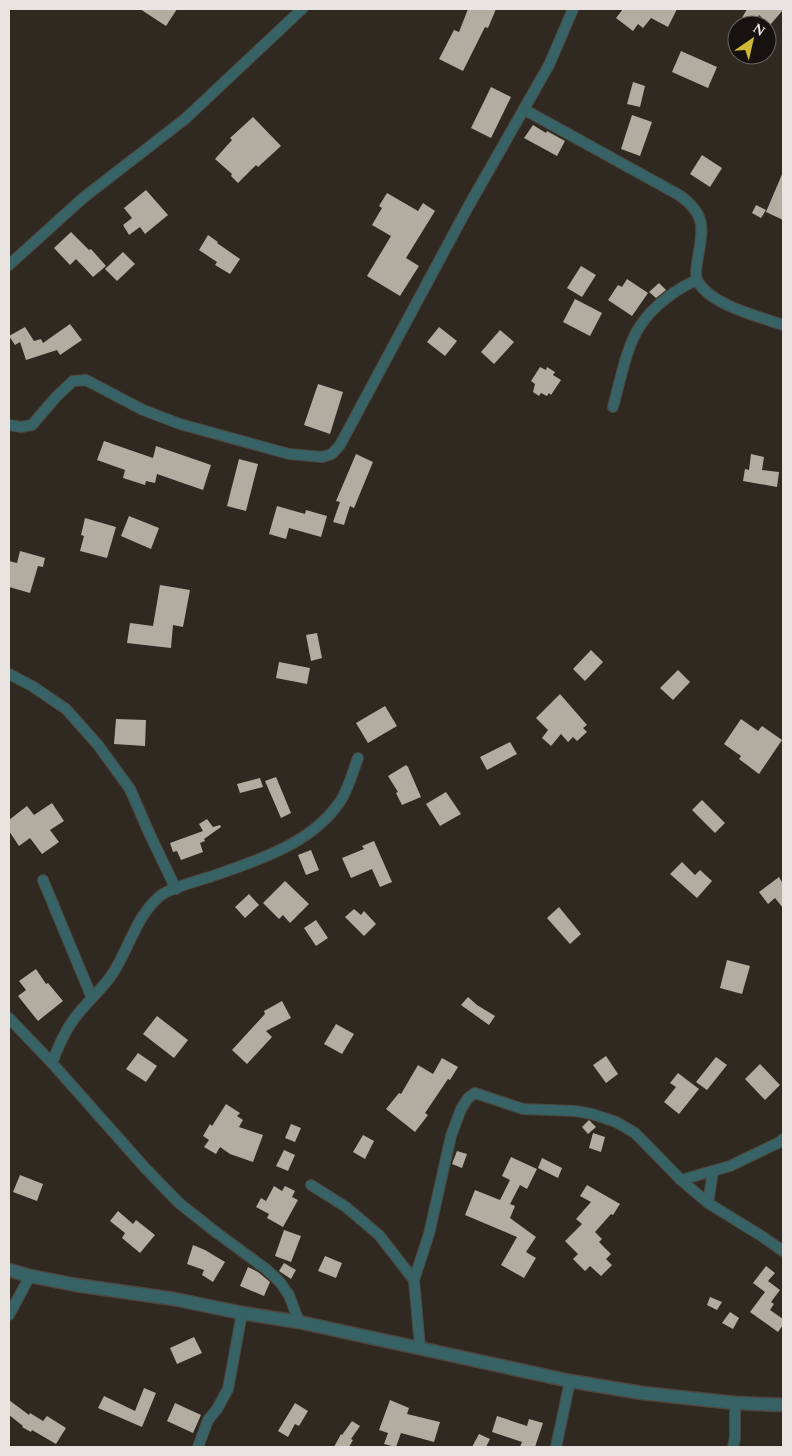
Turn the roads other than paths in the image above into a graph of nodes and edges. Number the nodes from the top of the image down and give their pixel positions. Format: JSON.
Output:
{"nodes":[{"id":1,"x":302,"y":9,"type":"edge"},
{"id":2,"x":574,"y":9,"type":"edge"},
{"id":3,"x":525,"y":110,"type":"junction"},
{"id":4,"x":9,"y":265,"type":"edge"},
{"id":5,"x":697,"y":280,"type":"junction"},
{"id":6,"x":783,"y":325,"type":"edge"},
{"id":7,"x":613,"y":406,"type":"dead end"},
{"id":8,"x":9,"y":425,"type":"edge"},
{"id":9,"x":9,"y":674,"type":"edge"},
{"id":10,"x":358,"y":758,"type":"dead end"},
{"id":11,"x":43,"y":880,"type":"dead end"},
{"id":12,"x":176,"y":888,"type":"junction"},
{"id":13,"x":92,"y":998,"type":"junction"},
{"id":14,"x":9,"y":1018,"type":"edge"},
{"id":15,"x":52,"y":1063,"type":"junction"},
{"id":16,"x":783,"y":1139,"type":"edge"},
{"id":17,"x":713,"y":1171,"type":"junction"},
{"id":18,"x":681,"y":1180,"type":"junction"},
{"id":19,"x":311,"y":1185,"type":"dead end"},
{"id":20,"x":708,"y":1204,"type":"junction"},
{"id":21,"x":783,"y":1251,"type":"edge"},
{"id":22,"x":9,"y":1270,"type":"edge"},
{"id":23,"x":30,"y":1276,"type":"junction"},
{"id":24,"x":414,"y":1280,"type":"junction"},
{"id":25,"x":242,"y":1313,"type":"junction"},
{"id":26,"x":9,"y":1315,"type":"edge"},
{"id":27,"x":299,"y":1322,"type":"junction"},
{"id":28,"x":420,"y":1347,"type":"junction"},
{"id":29,"x":570,"y":1380,"type":"junction"},
{"id":30,"x":735,"y":1403,"type":"junction"},
{"id":31,"x":783,"y":1405,"type":"edge"},
{"id":32,"x":198,"y":1447,"type":"edge"},
{"id":33,"x":556,"y":1447,"type":"edge"},
{"id":34,"x":733,"y":1447,"type":"edge"}],
"edges":[{"from":1,"to":4,"type":"street"},
{"from":2,"to":3,"type":"street"},
{"from":3,"to":5,"type":"street"},
{"from":3,"to":8,"type":"street"},
{"from":5,"to":6,"type":"street"},
{"from":5,"to":7,"type":"street"},
{"from":9,"to":12,"type":"street"},
{"from":10,"to":12,"type":"street"},
{"from":11,"to":13,"type":"street"},
{"from":12,"to":13,"type":"street"},
{"from":13,"to":15,"type":"street"},
{"from":14,"to":15,"type":"street"},
{"from":15,"to":27,"type":"street"},
{"from":16,"to":17,"type":"street"},
{"from":17,"to":18,"type":"street"},
{"from":17,"to":20,"type":"street"},
{"from":18,"to":20,"type":"street"},
{"from":18,"to":24,"type":"street"},
{"from":19,"to":24,"type":"street"},
{"from":20,"to":21,"type":"street"},
{"from":22,"to":23,"type":"street"},
{"from":23,"to":25,"type":"street"},
{"from":23,"to":26,"type":"street"},
{"from":24,"to":28,"type":"street"},
{"from":25,"to":27,"type":"street"},
{"from":25,"to":32,"type":"street"},
{"from":27,"to":28,"type":"street"},
{"from":28,"to":29,"type":"street"},
{"from":29,"to":30,"type":"street"},
{"from":29,"to":33,"type":"street"},
{"from":30,"to":31,"type":"street"},
{"from":30,"to":34,"type":"street"}]}
